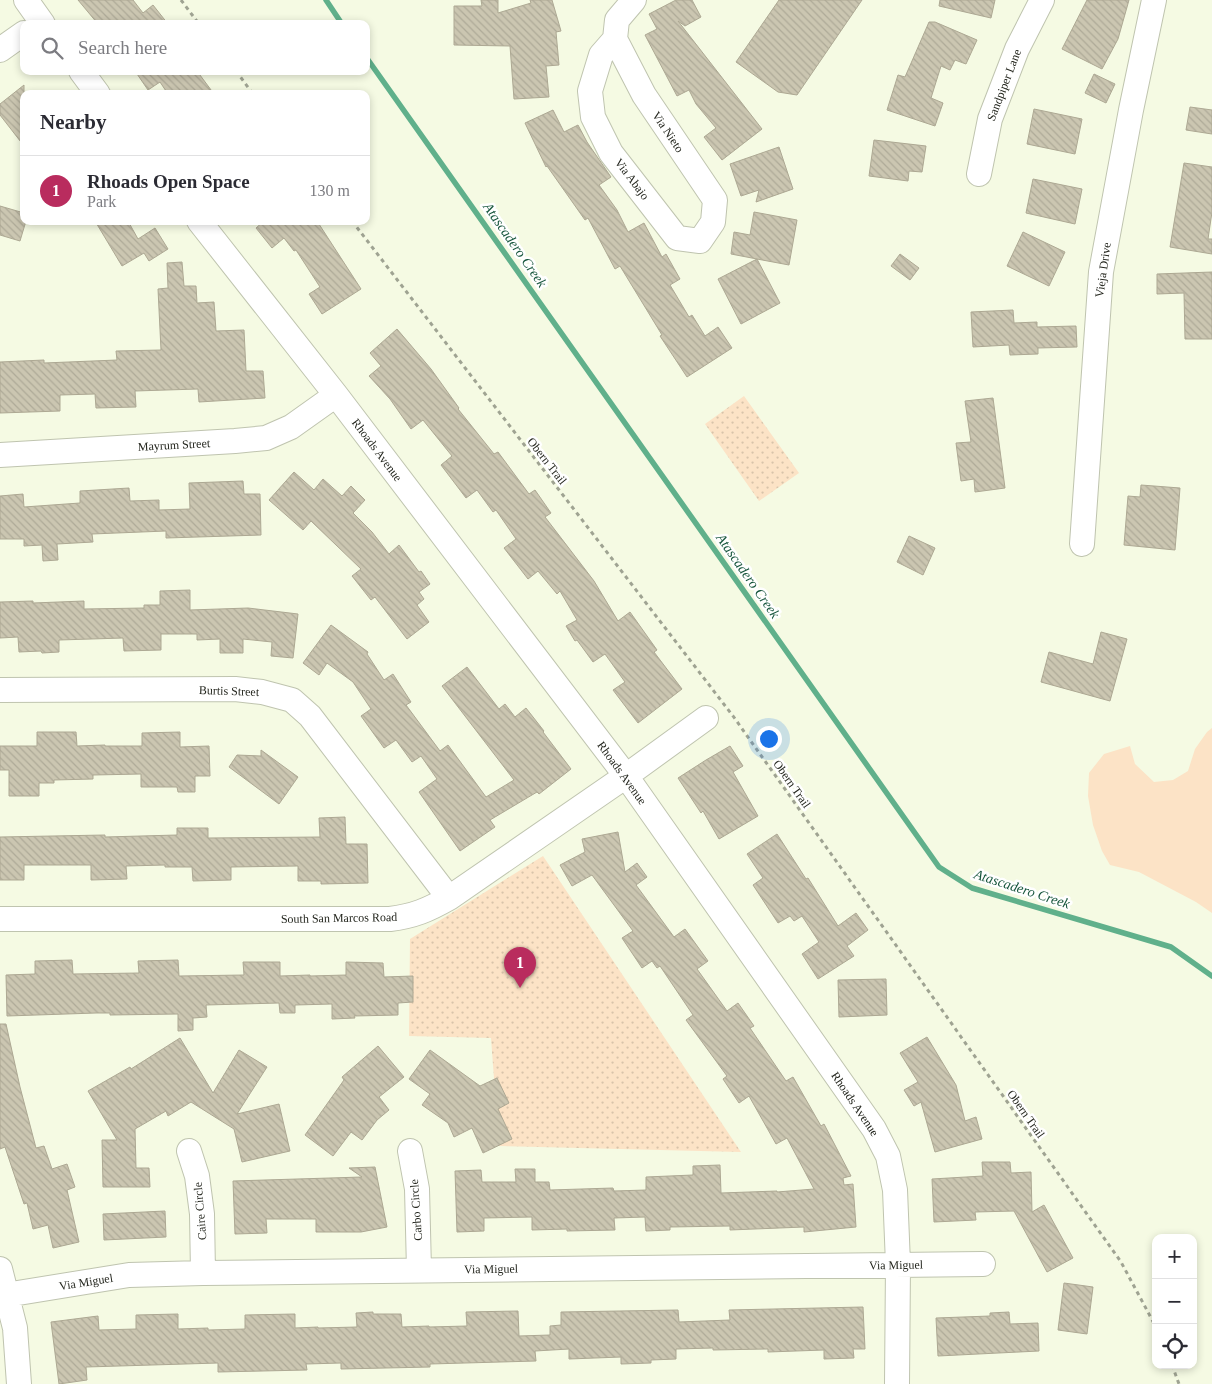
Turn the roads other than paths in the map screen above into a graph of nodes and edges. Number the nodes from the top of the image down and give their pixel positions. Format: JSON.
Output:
{"nodes":[{"id":1,"x":26,"y":0,"type":"edge"},
{"id":2,"x":634,"y":0,"type":"edge"},
{"id":3,"x":1042,"y":0,"type":"edge"},
{"id":4,"x":1154,"y":0,"type":"edge"},
{"id":5,"x":34,"y":20,"type":"edge"},
{"id":6,"x":20,"y":36,"type":"edge"},
{"id":7,"x":615,"y":39,"type":"junction"},
{"id":8,"x":0,"y":50,"type":"edge"},
{"id":9,"x":84,"y":75,"type":"edge"},
{"id":10,"x":95,"y":90,"type":"edge"},
{"id":11,"x":979,"y":174,"type":"dead end"},
{"id":12,"x":202,"y":225,"type":"edge"},
{"id":13,"x":677,"y":238,"type":"joint"},
{"id":14,"x":336,"y":395,"type":"junction"},
{"id":15,"x":0,"y":455,"type":"edge"},
{"id":16,"x":1082,"y":544,"type":"dead end"},
{"id":17,"x":0,"y":690,"type":"edge"},
{"id":18,"x":706,"y":718,"type":"dead end"},
{"id":19,"x":626,"y":776,"type":"junction"},
{"id":20,"x":449,"y":898,"type":"junction"},
{"id":21,"x":0,"y":919,"type":"edge"},
{"id":22,"x":189,"y":1151,"type":"dead end"},
{"id":23,"x":410,"y":1151,"type":"dead end"},
{"id":24,"x":898,"y":1264,"type":"junction"},
{"id":25,"x":983,"y":1264,"type":"dead end"},
{"id":26,"x":0,"y":1269,"type":"edge"},
{"id":27,"x":419,"y":1270,"type":"junction"},
{"id":28,"x":203,"y":1273,"type":"junction"},
{"id":29,"x":4,"y":1295,"type":"edge"},
{"id":30,"x":19,"y":1384,"type":"edge"},
{"id":31,"x":898,"y":1384,"type":"edge"}],
"edges":[{"from":1,"to":5,"type":"street"},
{"from":2,"to":7,"type":"street"},
{"from":3,"to":11,"type":"street","name":"Sandpiper Lane"},
{"from":4,"to":16,"type":"street","name":"Vieja Drive"},
{"from":6,"to":8,"type":"street"},
{"from":7,"to":13,"type":"street","name":"Via Abajo"},
{"from":7,"to":13,"type":"street","name":"Via Nieto"},
{"from":9,"to":10,"type":"street"},
{"from":12,"to":14,"type":"street","name":"Rhoads Avenue"},
{"from":14,"to":15,"type":"street","name":"Mayrum Street"},
{"from":14,"to":19,"type":"street","name":"Rhoads Avenue"},
{"from":17,"to":20,"type":"street","name":"Burtis Street"},
{"from":18,"to":19,"type":"street","name":"South San Marcos Road"},
{"from":19,"to":20,"type":"street","name":"South San Marcos Road"},
{"from":19,"to":24,"type":"street","name":"Rhoads Avenue"},
{"from":20,"to":21,"type":"street","name":"South San Marcos Road"},
{"from":22,"to":28,"type":"street","name":"Caire Circle"},
{"from":23,"to":27,"type":"street","name":"Carbo Circle"},
{"from":24,"to":25,"type":"street","name":"Via Miguel"},
{"from":24,"to":27,"type":"street","name":"Via Miguel"},
{"from":24,"to":31,"type":"street","name":"Rhoads Avenue"},
{"from":26,"to":29,"type":"street"},
{"from":27,"to":28,"type":"street","name":"Via Miguel"},
{"from":28,"to":29,"type":"street","name":"Via Miguel"},
{"from":29,"to":30,"type":"street"}]}
